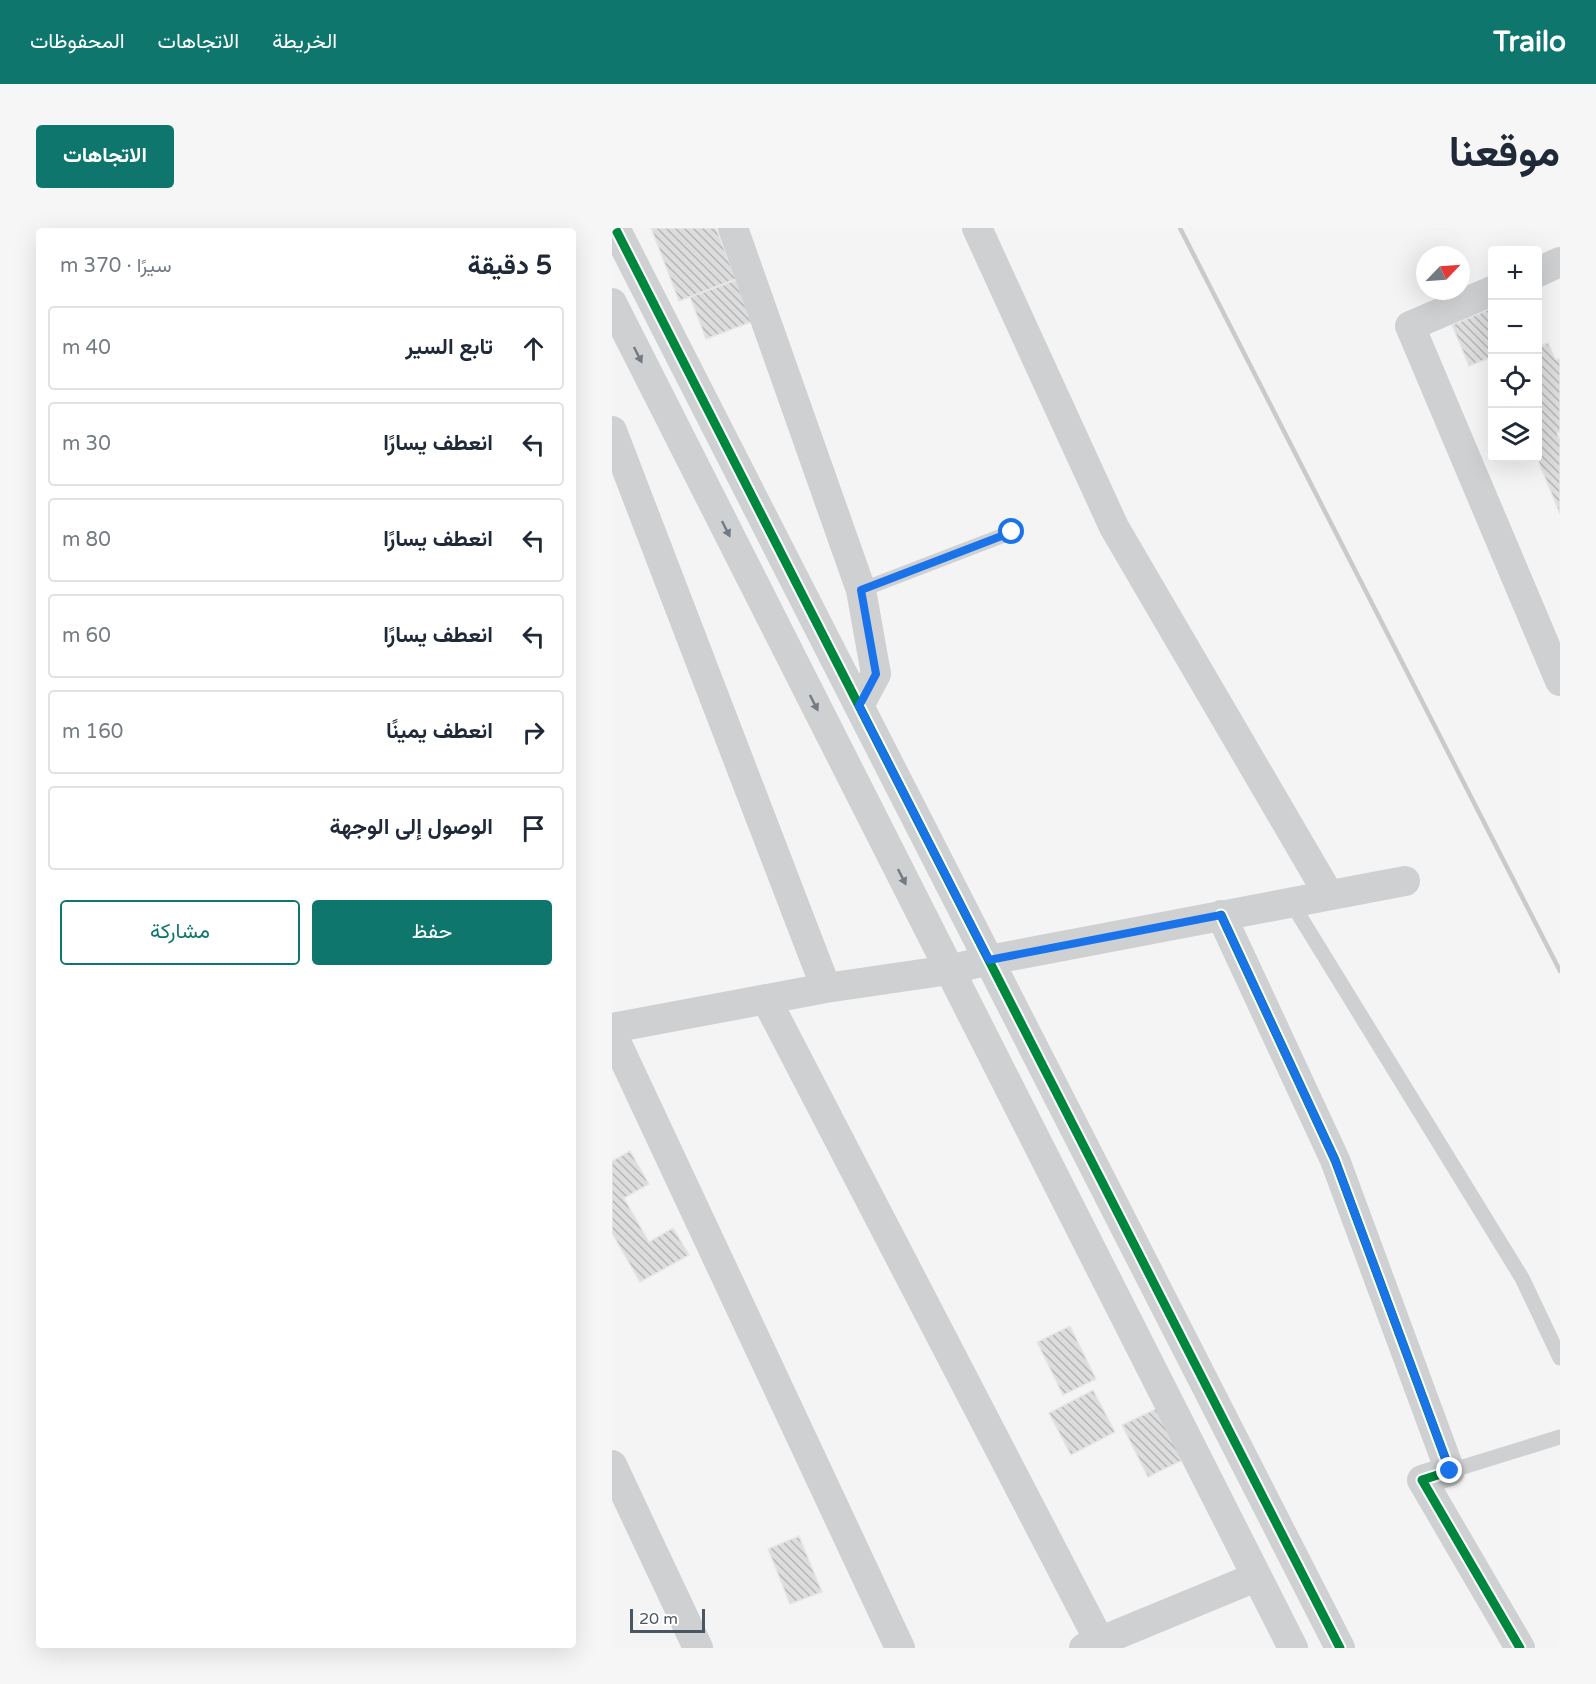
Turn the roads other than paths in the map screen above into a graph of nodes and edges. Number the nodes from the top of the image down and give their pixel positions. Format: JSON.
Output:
{"nodes":[{"id":1,"x":615,"y":228,"type":"edge"},
{"id":2,"x":733,"y":228,"type":"edge"},
{"id":3,"x":977,"y":228,"type":"edge"},
{"id":4,"x":1560,"y":262,"type":"edge"},
{"id":5,"x":1542,"y":270,"type":"edge"},
{"id":6,"x":1488,"y":293,"type":"edge"},
{"id":7,"x":612,"y":303,"type":"edge"},
{"id":8,"x":612,"y":431,"type":"edge"},
{"id":9,"x":1012,"y":532,"type":"dead end"},
{"id":10,"x":861,"y":590,"type":"junction"},
{"id":11,"x":1560,"y":681,"type":"edge"},
{"id":12,"x":859,"y":706,"type":"junction"},
{"id":13,"x":1405,"y":881,"type":"dead end"},
{"id":14,"x":1329,"y":895,"type":"junction"},
{"id":15,"x":1291,"y":902,"type":"junction"},
{"id":16,"x":1221,"y":915,"type":"junction"},
{"id":17,"x":989,"y":960,"type":"junction"},
{"id":18,"x":949,"y":970,"type":"junction"},
{"id":19,"x":826,"y":988,"type":"junction"},
{"id":20,"x":766,"y":999,"type":"junction"},
{"id":21,"x":612,"y":1030,"type":"edge"},
{"id":22,"x":1560,"y":1358,"type":"edge"},
{"id":23,"x":1560,"y":1437,"type":"edge"},
{"id":24,"x":612,"y":1465,"type":"edge"},
{"id":25,"x":1450,"y":1471,"type":"junction"},
{"id":26,"x":1256,"y":1577,"type":"junction"},
{"id":27,"x":1095,"y":1646,"type":"edge"},
{"id":28,"x":698,"y":1648,"type":"edge"},
{"id":29,"x":900,"y":1648,"type":"edge"},
{"id":30,"x":1293,"y":1648,"type":"edge"},
{"id":31,"x":1340,"y":1648,"type":"edge"},
{"id":32,"x":1520,"y":1648,"type":"edge"}],
"edges":[{"from":1,"to":12,"type":"street"},
{"from":2,"to":10,"type":"street"},
{"from":3,"to":14,"type":"street"},
{"from":4,"to":5,"type":"street"},
{"from":6,"to":11,"type":"street"},
{"from":7,"to":18,"type":"street","one_way":true},
{"from":8,"to":19,"type":"street"},
{"from":9,"to":10,"type":"lane"},
{"from":10,"to":12,"type":"street"},
{"from":12,"to":17,"type":"street"},
{"from":13,"to":14,"type":"street"},
{"from":14,"to":15,"type":"street"},
{"from":15,"to":16,"type":"street"},
{"from":15,"to":22,"type":"lane"},
{"from":16,"to":17,"type":"street"},
{"from":16,"to":25,"type":"street"},
{"from":17,"to":18,"type":"street"},
{"from":17,"to":31,"type":"street"},
{"from":18,"to":19,"type":"street"},
{"from":18,"to":26,"type":"street"},
{"from":19,"to":20,"type":"street"},
{"from":20,"to":21,"type":"street"},
{"from":20,"to":27,"type":"street"},
{"from":21,"to":29,"type":"street"},
{"from":23,"to":25,"type":"lane"},
{"from":24,"to":28,"type":"street"},
{"from":25,"to":32,"type":"street"},
{"from":26,"to":27,"type":"street"},
{"from":26,"to":30,"type":"street"}]}
